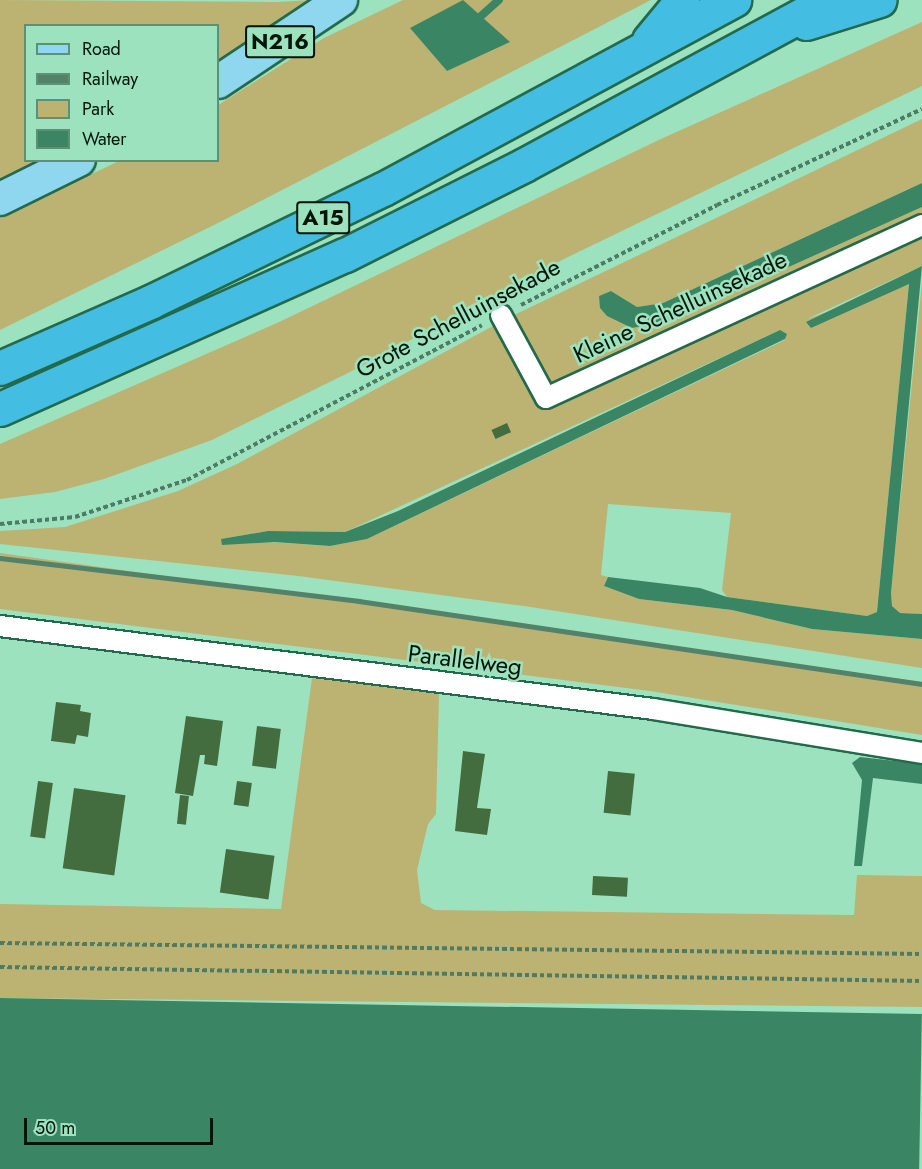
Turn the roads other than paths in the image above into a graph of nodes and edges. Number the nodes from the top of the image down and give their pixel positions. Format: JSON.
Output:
{"nodes":[{"id":1,"x":341,"y":0,"type":"edge"},
{"id":2,"x":682,"y":0,"type":"edge"},
{"id":3,"x":734,"y":0,"type":"edge"},
{"id":4,"x":829,"y":0,"type":"edge"},
{"id":5,"x":880,"y":0,"type":"edge"},
{"id":6,"x":767,"y":36,"type":"junction"},
{"id":7,"x":638,"y":53,"type":"junction"},
{"id":8,"x":219,"y":81,"type":"edge"},
{"id":9,"x":75,"y":162,"type":"edge"},
{"id":10,"x":0,"y":199,"type":"edge"},
{"id":11,"x":922,"y":225,"type":"edge"},
{"id":12,"x":501,"y":315,"type":"road end"},
{"id":13,"x":0,"y":368,"type":"edge"},
{"id":14,"x":0,"y":409,"type":"edge"},
{"id":15,"x":0,"y":626,"type":"edge"},
{"id":16,"x":922,"y":753,"type":"edge"}],
"edges":[{"from":1,"to":8,"type":"main road","number":"N216"},
{"from":2,"to":7,"type":"highway","number":"A15"},
{"from":3,"to":7,"type":"highway","number":"A15"},
{"from":4,"to":6,"type":"highway","number":"A15"},
{"from":5,"to":6,"type":"highway","number":"A15"},
{"from":6,"to":14,"type":"highway","number":"A15"},
{"from":7,"to":13,"type":"highway","number":"A15"},
{"from":9,"to":10,"type":"main road"},
{"from":11,"to":12,"type":"street","name":"Kleine Schelluinsekade"},
{"from":15,"to":16,"type":"street","name":"Parallelweg"}]}
